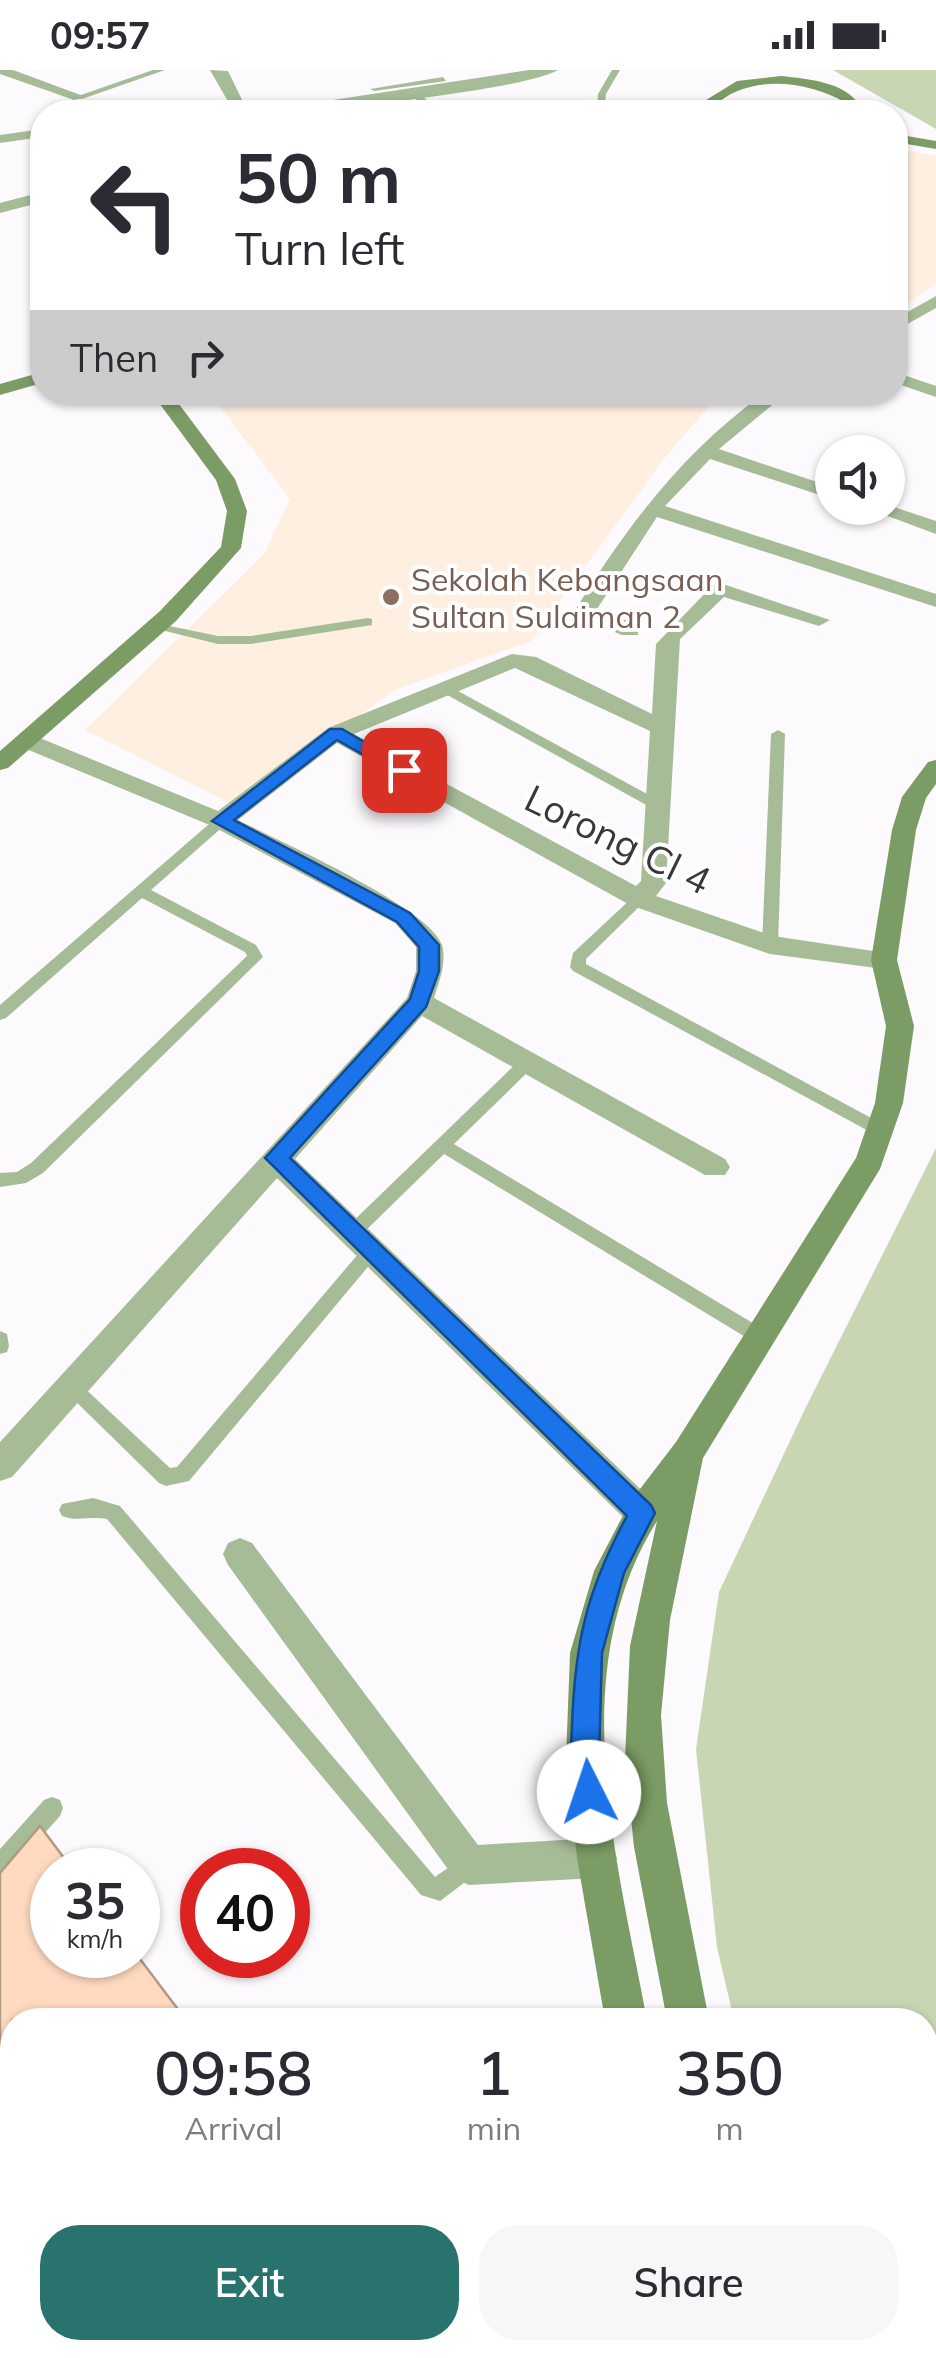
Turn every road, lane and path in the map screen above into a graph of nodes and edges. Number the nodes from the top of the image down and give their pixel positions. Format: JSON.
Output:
{"nodes":[{"id":1,"x":0,"y":70,"type":"edge"},
{"id":2,"x":161,"y":70,"type":"edge"},
{"id":3,"x":217,"y":70,"type":"edge"},
{"id":4,"x":432,"y":70,"type":"edge"},
{"id":5,"x":551,"y":70,"type":"edge"},
{"id":6,"x":616,"y":70,"type":"edge"},
{"id":7,"x":758,"y":70,"type":"edge"},
{"id":8,"x":792,"y":70,"type":"edge"},
{"id":9,"x":449,"y":84,"type":"junction"},
{"id":10,"x":822,"y":86,"type":"junction"},
{"id":11,"x":731,"y":87,"type":"junction"},
{"id":12,"x":374,"y":89,"type":"dead end"},
{"id":13,"x":414,"y":94,"type":"junction"},
{"id":14,"x":80,"y":97,"type":"joint"},
{"id":15,"x":235,"y":100,"type":"edge"},
{"id":16,"x":363,"y":100,"type":"edge"},
{"id":17,"x":422,"y":100,"type":"edge"},
{"id":18,"x":603,"y":100,"type":"edge"},
{"id":19,"x":713,"y":100,"type":"edge"},
{"id":20,"x":843,"y":100,"type":"edge"},
{"id":21,"x":908,"y":133,"type":"edge"},
{"id":22,"x":30,"y":134,"type":"edge"},
{"id":23,"x":0,"y":139,"type":"edge"},
{"id":24,"x":908,"y":140,"type":"edge"},
{"id":25,"x":934,"y":144,"type":"edge"},
{"id":26,"x":30,"y":199,"type":"edge"},
{"id":27,"x":0,"y":208,"type":"edge"},
{"id":28,"x":935,"y":303,"type":"edge"},
{"id":29,"x":908,"y":319,"type":"edge"},
{"id":30,"x":30,"y":364,"type":"edge"},
{"id":31,"x":0,"y":374,"type":"edge"},
{"id":32,"x":30,"y":381,"type":"edge"},
{"id":33,"x":908,"y":382,"type":"edge"},
{"id":34,"x":0,"y":390,"type":"edge"},
{"id":35,"x":936,"y":392,"type":"edge"},
{"id":36,"x":170,"y":405,"type":"edge"},
{"id":37,"x":760,"y":405,"type":"edge"},
{"id":38,"x":710,"y":452,"type":"junction"},
{"id":39,"x":815,"y":487,"type":"edge"},
{"id":40,"x":654,"y":509,"type":"junction"},
{"id":41,"x":905,"y":518,"type":"edge"},
{"id":42,"x":936,"y":528,"type":"edge"},
{"id":43,"x":936,"y":601,"type":"edge"},
{"id":44,"x":819,"y":620,"type":"dead end"},
{"id":45,"x":368,"y":622,"type":"dead end"},
{"id":46,"x":155,"y":628,"type":"junction"},
{"id":47,"x":630,"y":630,"type":"dead end"},
{"id":48,"x":446,"y":688,"type":"junction"},
{"id":49,"x":660,"y":727,"type":"junction"},
{"id":50,"x":336,"y":733,"type":"junction"},
{"id":51,"x":778,"y":734,"type":"dead end"},
{"id":52,"x":28,"y":741,"type":"junction"},
{"id":53,"x":0,"y":762,"type":"edge"},
{"id":54,"x":936,"y":767,"type":"edge"},
{"id":55,"x":655,"y":804,"type":"junction"},
{"id":56,"x":221,"y":821,"type":"junction"},
{"id":57,"x":141,"y":891,"type":"junction"},
{"id":58,"x":639,"y":899,"type":"junction"},
{"id":59,"x":770,"y":945,"type":"junction"},
{"id":60,"x":884,"y":960,"type":"junction"},
{"id":61,"x":419,"y":1002,"type":"junction"},
{"id":62,"x":0,"y":1014,"type":"edge"},
{"id":63,"x":528,"y":1062,"type":"junction"},
{"id":64,"x":880,"y":1130,"type":"junction"},
{"id":65,"x":443,"y":1146,"type":"junction"},
{"id":66,"x":276,"y":1158,"type":"junction"},
{"id":67,"x":715,"y":1167,"type":"dead end"},
{"id":68,"x":0,"y":1180,"type":"edge"},
{"id":69,"x":362,"y":1242,"type":"junction"},
{"id":70,"x":759,"y":1336,"type":"junction"},
{"id":71,"x":72,"y":1390,"type":"junction"},
{"id":72,"x":688,"y":1452,"type":"junction"},
{"id":73,"x":0,"y":1466,"type":"edge"},
{"id":74,"x":68,"y":1510,"type":"dead end"},
{"id":75,"x":642,"y":1513,"type":"junction"},
{"id":76,"x":240,"y":1554,"type":"dead end"},
{"id":77,"x":52,"y":1808,"type":"dead end"},
{"id":78,"x":596,"y":1858,"type":"junction"},
{"id":79,"x":0,"y":1866,"type":"edge"},
{"id":80,"x":469,"y":1866,"type":"junction"},
{"id":81,"x":624,"y":2008,"type":"edge"},
{"id":82,"x":686,"y":2008,"type":"edge"}],
"edges":[{"from":1,"to":14,"type":"street"},
{"from":2,"to":14,"type":"lane"},
{"from":3,"to":15,"type":"street"},
{"from":4,"to":9,"type":"lane"},
{"from":5,"to":9,"type":"street"},
{"from":6,"to":18,"type":"lane"},
{"from":7,"to":11,"type":"street"},
{"from":8,"to":10,"type":"street"},
{"from":9,"to":12,"type":"lane"},
{"from":9,"to":13,"type":"street"},
{"from":10,"to":11,"type":"street"},
{"from":10,"to":20,"type":"street"},
{"from":11,"to":19,"type":"street"},
{"from":13,"to":16,"type":"street"},
{"from":13,"to":17,"type":"lane"},
{"from":21,"to":25,"type":"street"},
{"from":22,"to":23,"type":"street"},
{"from":24,"to":25,"type":"street"},
{"from":26,"to":27,"type":"street"},
{"from":28,"to":29,"type":"street"},
{"from":30,"to":31,"type":"street"},
{"from":32,"to":34,"type":"street"},
{"from":33,"to":35,"type":"street"},
{"from":36,"to":46,"type":"street"},
{"from":37,"to":38,"type":"street"},
{"from":38,"to":39,"type":"street"},
{"from":38,"to":40,"type":"street"},
{"from":40,"to":43,"type":"street"},
{"from":40,"to":47,"type":"street"},
{"from":41,"to":42,"type":"street"},
{"from":44,"to":49,"type":"street"},
{"from":45,"to":46,"type":"lane"},
{"from":46,"to":52,"type":"street"},
{"from":48,"to":49,"type":"street"},
{"from":48,"to":50,"type":"street"},
{"from":48,"to":55,"type":"lane"},
{"from":49,"to":55,"type":"street"},
{"from":50,"to":56,"type":"street"},
{"from":50,"to":58,"type":"street","name":"Lorong Cl 4"},
{"from":51,"to":59,"type":"lane"},
{"from":52,"to":53,"type":"street"},
{"from":52,"to":56,"type":"street"},
{"from":54,"to":60,"type":"street"},
{"from":55,"to":58,"type":"street"},
{"from":56,"to":57,"type":"lane"},
{"from":56,"to":61,"type":"street"},
{"from":57,"to":62,"type":"lane"},
{"from":57,"to":68,"type":"lane"},
{"from":58,"to":59,"type":"street","name":"Lorong Cl 4"},
{"from":58,"to":64,"type":"lane"},
{"from":59,"to":60,"type":"street","name":"Lorong Cl 4"},
{"from":60,"to":64,"type":"street"},
{"from":61,"to":63,"type":"street"},
{"from":61,"to":66,"type":"street"},
{"from":63,"to":65,"type":"lane"},
{"from":63,"to":67,"type":"street"},
{"from":64,"to":70,"type":"street"},
{"from":65,"to":69,"type":"lane"},
{"from":65,"to":70,"type":"lane"},
{"from":66,"to":69,"type":"street"},
{"from":66,"to":71,"type":"street"},
{"from":69,"to":71,"type":"lane"},
{"from":69,"to":75,"type":"street"},
{"from":70,"to":72,"type":"street"},
{"from":71,"to":73,"type":"street"},
{"from":72,"to":75,"type":"street"},
{"from":72,"to":82,"type":"street"},
{"from":74,"to":80,"type":"lane"},
{"from":75,"to":78,"type":"street"},
{"from":76,"to":80,"type":"street"},
{"from":77,"to":79,"type":"lane"},
{"from":78,"to":80,"type":"street"},
{"from":78,"to":81,"type":"street"}]}
